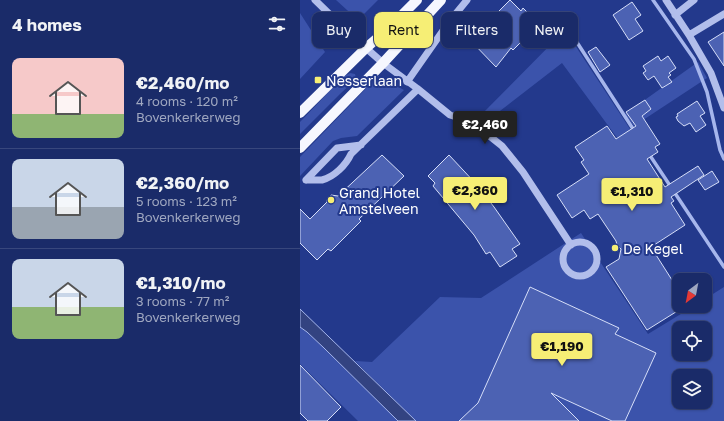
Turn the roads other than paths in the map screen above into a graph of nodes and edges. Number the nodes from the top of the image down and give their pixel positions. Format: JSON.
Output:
{"nodes":[{"id":1,"x":315,"y":0,"type":"edge"},
{"id":2,"x":417,"y":0,"type":"edge"},
{"id":3,"x":441,"y":0,"type":"edge"},
{"id":4,"x":467,"y":0,"type":"edge"},
{"id":5,"x":666,"y":0,"type":"edge"},
{"id":6,"x":694,"y":0,"type":"edge"},
{"id":7,"x":327,"y":12,"type":"edge"},
{"id":8,"x":724,"y":14,"type":"edge"},
{"id":9,"x":675,"y":15,"type":"junction"},
{"id":10,"x":689,"y":35,"type":"junction"},
{"id":11,"x":366,"y":48,"type":"junction"},
{"id":12,"x":383,"y":63,"type":"junction"},
{"id":13,"x":407,"y":82,"type":"junction"},
{"id":14,"x":418,"y":89,"type":"junction"},
{"id":15,"x":724,"y":108,"type":"edge"},
{"id":16,"x":300,"y":113,"type":"edge"},
{"id":17,"x":361,"y":145,"type":"junction"},
{"id":18,"x":300,"y":148,"type":"edge"},
{"id":19,"x":571,"y":245,"type":"junction"}],
"edges":[{"from":1,"to":7,"type":"street"},
{"from":2,"to":11,"type":"main road"},
{"from":3,"to":12,"type":"main road"},
{"from":4,"to":13,"type":"street"},
{"from":5,"to":9,"type":"street"},
{"from":6,"to":9,"type":"street"},
{"from":8,"to":10,"type":"street"},
{"from":9,"to":10,"type":"street"},
{"from":10,"to":15,"type":"street"},
{"from":11,"to":12,"type":"street"},
{"from":11,"to":16,"type":"main road"},
{"from":12,"to":13,"type":"street"},
{"from":12,"to":18,"type":"main road"},
{"from":13,"to":14,"type":"street"},
{"from":14,"to":17,"type":"street"},
{"from":14,"to":19,"type":"street"},
{"from":17,"to":17,"type":"street"},
{"from":19,"to":19,"type":"street"}]}
